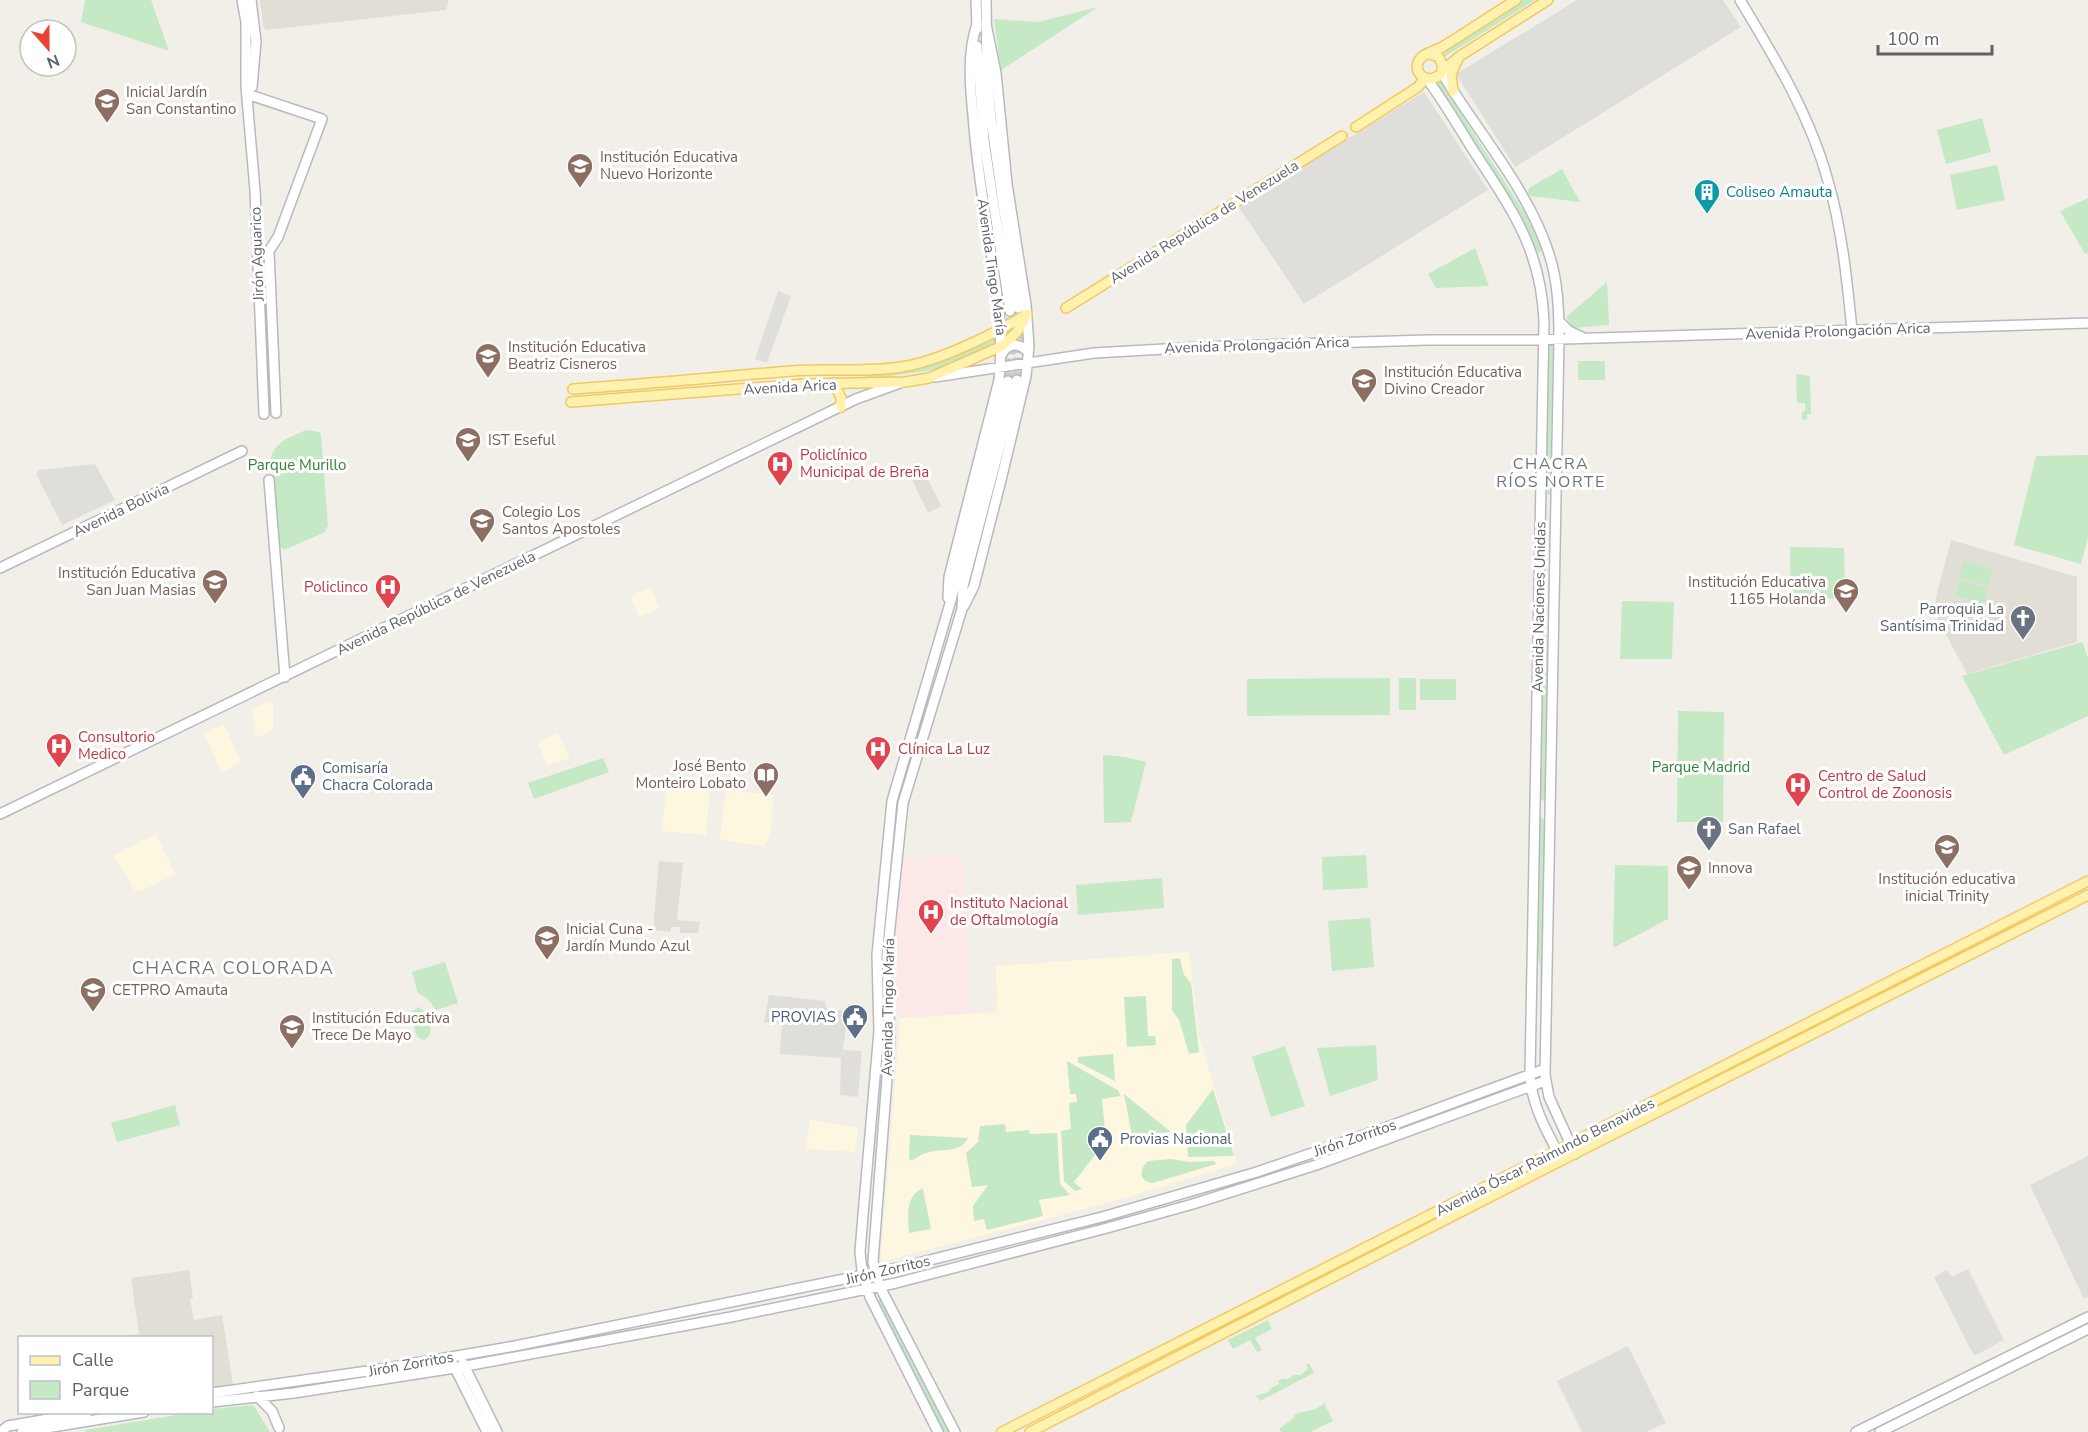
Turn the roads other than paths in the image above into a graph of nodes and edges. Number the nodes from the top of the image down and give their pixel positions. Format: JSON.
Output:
{"nodes":[{"id":1,"x":242,"y":0,"type":"edge"},
{"id":2,"x":251,"y":0,"type":"edge"},
{"id":3,"x":976,"y":0,"type":"edge"},
{"id":4,"x":986,"y":0,"type":"edge"},
{"id":5,"x":1516,"y":0,"type":"edge"},
{"id":6,"x":1548,"y":0,"type":"edge"},
{"id":7,"x":1740,"y":0,"type":"edge"},
{"id":8,"x":981,"y":24,"type":"junction"},
{"id":9,"x":1429,"y":54,"type":"junction"},
{"id":10,"x":1460,"y":56,"type":"junction"},
{"id":11,"x":1442,"y":71,"type":"junction"},
{"id":12,"x":1426,"y":79,"type":"junction"},
{"id":13,"x":1453,"y":91,"type":"junction"},
{"id":14,"x":247,"y":94,"type":"junction"},
{"id":15,"x":1356,"y":127,"type":"dead end"},
{"id":16,"x":1342,"y":136,"type":"dead end"},
{"id":17,"x":1549,"y":255,"type":"junction"},
{"id":18,"x":1535,"y":261,"type":"junction"},
{"id":19,"x":1066,"y":308,"type":"dead end"},
{"id":20,"x":1014,"y":309,"type":"tunnel mouth"},
{"id":21,"x":1027,"y":314,"type":"junction"},
{"id":22,"x":1559,"y":321,"type":"junction"},
{"id":23,"x":2088,"y":323,"type":"edge"},
{"id":24,"x":1001,"y":328,"type":"junction"},
{"id":25,"x":1852,"y":330,"type":"junction"},
{"id":26,"x":1558,"y":339,"type":"junction"},
{"id":27,"x":1588,"y":339,"type":"junction"},
{"id":28,"x":1544,"y":340,"type":"junction"},
{"id":29,"x":1001,"y":351,"type":"junction"},
{"id":30,"x":1028,"y":352,"type":"junction"},
{"id":31,"x":1027,"y":364,"type":"junction"},
{"id":32,"x":1000,"y":368,"type":"junction"},
{"id":33,"x":844,"y":371,"type":"junction"},
{"id":34,"x":275,"y":373,"type":"junction"},
{"id":35,"x":262,"y":374,"type":"junction"},
{"id":36,"x":929,"y":378,"type":"junction"},
{"id":37,"x":905,"y":382,"type":"junction"},
{"id":38,"x":655,"y":383,"type":"junction"},
{"id":39,"x":803,"y":384,"type":"junction"},
{"id":40,"x":834,"y":384,"type":"junction"},
{"id":41,"x":573,"y":389,"type":"dead end"},
{"id":42,"x":677,"y":395,"type":"junction"},
{"id":43,"x":571,"y":402,"type":"dead end"},
{"id":44,"x":841,"y":407,"type":"junction"},
{"id":45,"x":276,"y":413,"type":"dead end"},
{"id":46,"x":264,"y":414,"type":"dead end"},
{"id":47,"x":242,"y":451,"type":"dead end"},
{"id":48,"x":269,"y":480,"type":"dead end"},
{"id":49,"x":0,"y":568,"type":"edge"},
{"id":50,"x":962,"y":609,"type":"junction"},
{"id":51,"x":947,"y":613,"type":"junction"},
{"id":52,"x":285,"y":676,"type":"junction"},
{"id":53,"x":903,"y":760,"type":"junction"},
{"id":54,"x":915,"y":764,"type":"junction"},
{"id":55,"x":0,"y":814,"type":"edge"},
{"id":56,"x":2088,"y":881,"type":"edge"},
{"id":57,"x":2088,"y":895,"type":"edge"},
{"id":58,"x":1545,"y":1069,"type":"junction"},
{"id":59,"x":1530,"y":1074,"type":"junction"},
{"id":60,"x":1545,"y":1081,"type":"junction"},
{"id":61,"x":1531,"y":1087,"type":"junction"},
{"id":62,"x":1569,"y":1144,"type":"junction"},
{"id":63,"x":1557,"y":1150,"type":"junction"},
{"id":64,"x":1575,"y":1154,"type":"junction"},
{"id":65,"x":1562,"y":1160,"type":"junction"},
{"id":66,"x":875,"y":1274,"type":"junction"},
{"id":67,"x":863,"y":1276,"type":"junction"},
{"id":68,"x":880,"y":1287,"type":"junction"},
{"id":69,"x":867,"y":1290,"type":"junction"},
{"id":70,"x":2088,"y":1317,"type":"edge"},
{"id":71,"x":2088,"y":1329,"type":"edge"},
{"id":72,"x":454,"y":1356,"type":"junction"},
{"id":73,"x":460,"y":1367,"type":"junction"},
{"id":74,"x":213,"y":1393,"type":"edge"},
{"id":75,"x":257,"y":1396,"type":"junction"},
{"id":76,"x":213,"y":1402,"type":"edge"},
{"id":77,"x":82,"y":1414,"type":"edge"},
{"id":78,"x":138,"y":1414,"type":"edge"},
{"id":79,"x":279,"y":1428,"type":"dead end"},
{"id":80,"x":0,"y":1432,"type":"edge"},
{"id":81,"x":22,"y":1432,"type":"edge"},
{"id":82,"x":487,"y":1432,"type":"edge"},
{"id":83,"x":497,"y":1432,"type":"edge"},
{"id":84,"x":938,"y":1432,"type":"edge"},
{"id":85,"x":955,"y":1432,"type":"edge"},
{"id":86,"x":1002,"y":1432,"type":"edge"},
{"id":87,"x":1030,"y":1432,"type":"edge"},
{"id":88,"x":1856,"y":1432,"type":"edge"},
{"id":89,"x":1880,"y":1432,"type":"edge"}],
"edges":[{"from":1,"to":14,"type":"main road","name":"Jirón Aguarico"},
{"from":2,"to":14,"type":"main road","name":"Jirón Aguarico"},
{"from":3,"to":8,"type":"main road","name":"Avenida Tingo María"},
{"from":4,"to":8,"type":"main road","name":"Avenida Tingo María"},
{"from":5,"to":9,"type":"main road"},
{"from":6,"to":10,"type":"main road"},
{"from":7,"to":25,"type":"main road"},
{"from":8,"to":20,"type":"main road","name":"Avenida Tingo María"},
{"from":8,"to":21,"type":"main road","name":"Avenida Tingo María"},
{"from":8,"to":24,"type":"main road","name":"Avenida Tingo María"},
{"from":9,"to":11,"type":"main road"},
{"from":9,"to":12,"type":"main road"},
{"from":10,"to":11,"type":"main road"},
{"from":10,"to":13,"type":"main road"},
{"from":11,"to":12,"type":"main road"},
{"from":11,"to":13,"type":"main road","name":"Avenida Naciones Unidas"},
{"from":12,"to":15,"type":"main road"},
{"from":12,"to":18,"type":"main road","name":"Avenida Naciones Unidas"},
{"from":13,"to":17,"type":"main road","name":"Avenida Naciones Unidas"},
{"from":14,"to":34,"type":"main road","name":"Jirón Aguarico"},
{"from":14,"to":35,"type":"main road","name":"Jirón Aguarico"},
{"from":16,"to":19,"type":"main road","name":"Avenida República de Venezuela"},
{"from":17,"to":18,"type":"main road"},
{"from":17,"to":22,"type":"main road","name":"Avenida Naciones Unidas"},
{"from":18,"to":28,"type":"main road","name":"Avenida Naciones Unidas"},
{"from":21,"to":24,"type":"main road"},
{"from":21,"to":29,"type":"main road"},
{"from":21,"to":30,"type":"main road","name":"Avenida Tingo María"},
{"from":22,"to":26,"type":"main road","name":"Avenida Naciones Unidas"},
{"from":22,"to":27,"type":"main road"},
{"from":23,"to":25,"type":"main road","name":"Avenida Prolongación Arica"},
{"from":24,"to":29,"type":"main road","name":"Avenida Tingo María"},
{"from":24,"to":33,"type":"main road","name":"Avenida Arica"},
{"from":25,"to":27,"type":"main road","name":"Avenida Prolongación Arica"},
{"from":26,"to":27,"type":"main road","name":"Avenida Prolongación Arica"},
{"from":26,"to":28,"type":"main road","name":"Avenida Prolongación Arica"},
{"from":26,"to":58,"type":"main road","name":"Avenida Naciones Unidas"},
{"from":28,"to":31,"type":"main road","name":"Avenida Prolongación Arica"},
{"from":28,"to":59,"type":"main road","name":"Avenida Naciones Unidas"},
{"from":29,"to":30,"type":"main road"},
{"from":29,"to":32,"type":"main road","name":"Avenida Tingo María"},
{"from":29,"to":36,"type":"main road","name":"Avenida Arica"},
{"from":30,"to":31,"type":"main road","name":"Avenida Tingo María"},
{"from":31,"to":32,"type":"main road","name":"Avenida Prolongación Arica"},
{"from":31,"to":50,"type":"main road","name":"Avenida Tingo María"},
{"from":32,"to":36,"type":"main road","name":"Avenida Prolongación Arica"},
{"from":32,"to":51,"type":"main road","name":"Avenida Tingo María"},
{"from":33,"to":38,"type":"main road","name":"Avenida Arica"},
{"from":33,"to":39,"type":"main road"},
{"from":34,"to":35,"type":"main road"},
{"from":34,"to":45,"type":"main road","name":"Jirón Aguarico"},
{"from":35,"to":46,"type":"main road","name":"Jirón Aguarico"},
{"from":36,"to":37,"type":"main road","name":"Avenida Arica"},
{"from":37,"to":40,"type":"main road","name":"Avenida Arica"},
{"from":37,"to":44,"type":"main road","name":"Avenida República de Venezuela"},
{"from":38,"to":41,"type":"main road","name":"Avenida Arica"},
{"from":38,"to":42,"type":"main road"},
{"from":39,"to":40,"type":"main road","name":"Avenida Arica"},
{"from":39,"to":42,"type":"main road","name":"Avenida Arica"},
{"from":40,"to":44,"type":"main road"},
{"from":42,"to":43,"type":"main road","name":"Avenida Arica"},
{"from":44,"to":52,"type":"main road","name":"Avenida República de Venezuela"},
{"from":47,"to":49,"type":"main road","name":"Avenida Bolivia"},
{"from":48,"to":52,"type":"main road"},
{"from":50,"to":51,"type":"main road","name":"Avenida Tingo María"},
{"from":50,"to":54,"type":"main road","name":"Avenida Tingo María"},
{"from":51,"to":53,"type":"main road","name":"Avenida Tingo María"},
{"from":52,"to":55,"type":"main road","name":"Avenida República de Venezuela"},
{"from":53,"to":54,"type":"main road"},
{"from":53,"to":67,"type":"main road","name":"Avenida Tingo María"},
{"from":54,"to":66,"type":"main road","name":"Avenida Tingo María"},
{"from":56,"to":62,"type":"main road","name":"Avenida Óscar Raimundo Benavides"},
{"from":57,"to":64,"type":"main road","name":"Avenida Óscar Raimundo Benavides"},
{"from":58,"to":59,"type":"main road","name":"Jirón Zorritos"},
{"from":58,"to":60,"type":"main road","name":"Avenida Naciones Unidas"},
{"from":59,"to":61,"type":"main road","name":"Avenida Naciones Unidas"},
{"from":59,"to":66,"type":"main road","name":"Jirón Zorritos"},
{"from":60,"to":61,"type":"main road","name":"Jirón Zorritos"},
{"from":60,"to":62,"type":"main road","name":"Avenida Naciones Unidas"},
{"from":61,"to":63,"type":"main road","name":"Avenida Naciones Unidas"},
{"from":61,"to":68,"type":"main road","name":"Jirón Zorritos"},
{"from":62,"to":63,"type":"main road","name":"Avenida Óscar Raimundo Benavides"},
{"from":62,"to":64,"type":"main road","name":"Avenida Naciones Unidas"},
{"from":63,"to":65,"type":"main road","name":"Avenida Naciones Unidas"},
{"from":63,"to":86,"type":"main road","name":"Avenida Óscar Raimundo Benavides"},
{"from":64,"to":65,"type":"main road","name":"Avenida Óscar Raimundo Benavides"},
{"from":65,"to":87,"type":"main road","name":"Avenida Óscar Raimundo Benavides"},
{"from":66,"to":67,"type":"main road","name":"Jirón Zorritos"},
{"from":66,"to":68,"type":"main road","name":"Avenida Tingo María"},
{"from":67,"to":69,"type":"main road","name":"Avenida Tingo María"},
{"from":67,"to":72,"type":"main road","name":"Jirón Zorritos"},
{"from":68,"to":69,"type":"main road","name":"Jirón Zorritos"},
{"from":68,"to":85,"type":"main road","name":"Avenida Tingo María"},
{"from":69,"to":73,"type":"main road","name":"Jirón Zorritos"},
{"from":69,"to":84,"type":"main road","name":"Avenida Tingo María"},
{"from":70,"to":88,"type":"main road"},
{"from":71,"to":89,"type":"main road"},
{"from":72,"to":73,"type":"main road"},
{"from":72,"to":74,"type":"main road","name":"Jirón Zorritos"},
{"from":73,"to":75,"type":"main road","name":"Jirón Zorritos"},
{"from":73,"to":82,"type":"main road"},
{"from":73,"to":83,"type":"main road"},
{"from":75,"to":76,"type":"main road","name":"Jirón Zorritos"},
{"from":75,"to":79,"type":"main road"},
{"from":77,"to":80,"type":"main road"},
{"from":78,"to":81,"type":"main road"}]}
